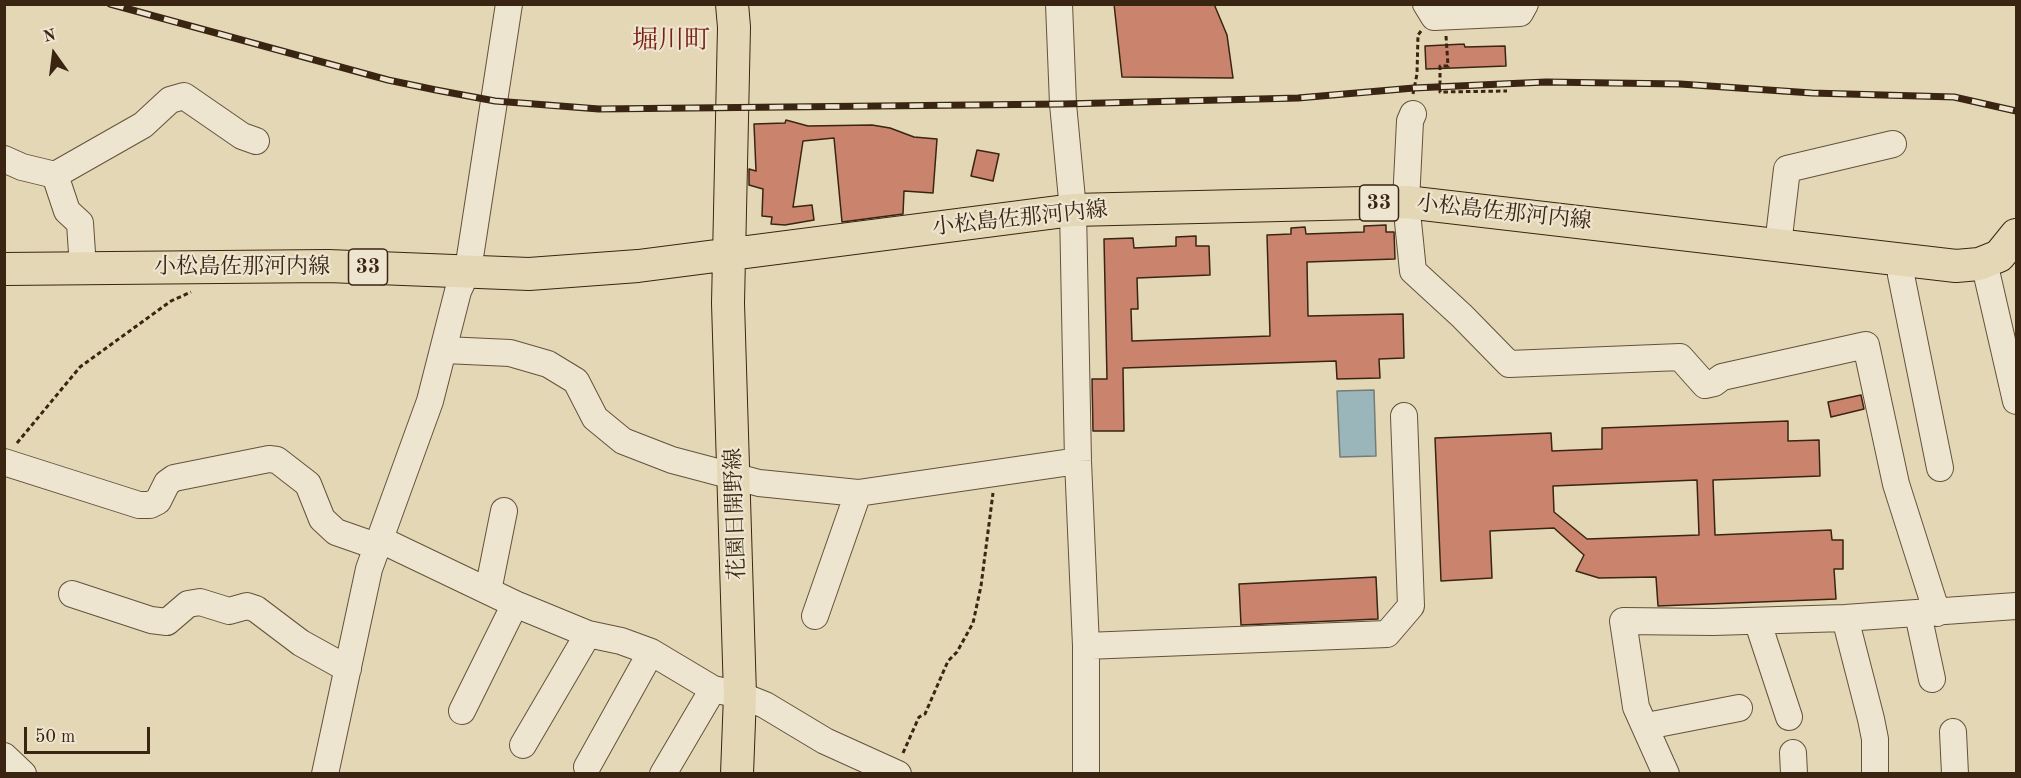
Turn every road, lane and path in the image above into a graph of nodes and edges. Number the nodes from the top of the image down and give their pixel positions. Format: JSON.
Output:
{"nodes":[{"id":1,"x":509,"y":4,"type":"edge"},
{"id":2,"x":732,"y":4,"type":"edge"},
{"id":3,"x":1059,"y":4,"type":"edge"},
{"id":4,"x":1526,"y":4,"type":"edge"},
{"id":5,"x":1436,"y":19,"type":"edge"},
{"id":6,"x":1507,"y":91,"type":"dead end"},
{"id":7,"x":1413,"y":114,"type":"joint"},
{"id":8,"x":256,"y":141,"type":"dead end"},
{"id":9,"x":1893,"y":144,"type":"dead end"},
{"id":10,"x":4,"y":159,"type":"edge"},
{"id":11,"x":55,"y":175,"type":"junction"},
{"id":12,"x":1406,"y":202,"type":"junction"},
{"id":13,"x":1073,"y":210,"type":"junction"},
{"id":14,"x":2016,"y":235,"type":"edge"},
{"id":15,"x":1778,"y":245,"type":"junction"},
{"id":16,"x":729,"y":254,"type":"junction"},
{"id":17,"x":1902,"y":259,"type":"junction"},
{"id":18,"x":1984,"y":262,"type":"junction"},
{"id":19,"x":214,"y":267,"type":"junction"},
{"id":20,"x":83,"y":268,"type":"junction"},
{"id":21,"x":4,"y":269,"type":"edge"},
{"id":22,"x":468,"y":270,"type":"junction"},
{"id":23,"x":445,"y":350,"type":"junction"},
{"id":24,"x":2016,"y":401,"type":"edge"},
{"id":25,"x":1404,"y":416,"type":"dead end"},
{"id":26,"x":8,"y":456,"type":"edge"},
{"id":27,"x":1078,"y":461,"type":"junction"},
{"id":28,"x":1940,"y":468,"type":"dead end"},
{"id":29,"x":995,"y":473,"type":"junction"},
{"id":30,"x":735,"y":476,"type":"junction"},
{"id":31,"x":858,"y":493,"type":"junction"},
{"id":32,"x":504,"y":511,"type":"dead end"},
{"id":33,"x":378,"y":542,"type":"junction"},
{"id":34,"x":488,"y":591,"type":"junction"},
{"id":35,"x":72,"y":594,"type":"dead end"},
{"id":36,"x":516,"y":604,"type":"junction"},
{"id":37,"x":2016,"y":606,"type":"edge"},
{"id":38,"x":1927,"y":614,"type":"junction"},
{"id":39,"x":815,"y":616,"type":"dead end"},
{"id":40,"x":1845,"y":618,"type":"junction"},
{"id":41,"x":1760,"y":621,"type":"junction"},
{"id":42,"x":588,"y":634,"type":"junction"},
{"id":43,"x":1086,"y":646,"type":"junction"},
{"id":44,"x":651,"y":652,"type":"junction"},
{"id":45,"x":348,"y":669,"type":"junction"},
{"id":46,"x":1932,"y":680,"type":"dead end"},
{"id":47,"x":727,"y":692,"type":"junction"},
{"id":48,"x":1739,"y":708,"type":"dead end"},
{"id":49,"x":462,"y":711,"type":"dead end"},
{"id":50,"x":1789,"y":717,"type":"dead end"},
{"id":51,"x":1647,"y":726,"type":"junction"},
{"id":52,"x":1953,"y":732,"type":"dead end"},
{"id":53,"x":523,"y":745,"type":"dead end"},
{"id":54,"x":4,"y":756,"type":"edge"},
{"id":55,"x":587,"y":767,"type":"dead end"},
{"id":56,"x":896,"y":772,"type":"edge"},
{"id":57,"x":23,"y":774,"type":"edge"},
{"id":58,"x":325,"y":774,"type":"edge"},
{"id":59,"x":663,"y":774,"type":"edge"},
{"id":60,"x":736,"y":774,"type":"edge"},
{"id":61,"x":1086,"y":774,"type":"edge"},
{"id":62,"x":1666,"y":774,"type":"edge"},
{"id":63,"x":1875,"y":774,"type":"edge"},
{"id":64,"x":1955,"y":774,"type":"edge"}],
"edges":[{"from":1,"to":22,"type":"street"},
{"from":2,"to":16,"type":"main road"},
{"from":3,"to":13,"type":"street"},
{"from":4,"to":5,"type":"street"},
{"from":5,"to":6,"type":"path"},
{"from":5,"to":7,"type":"path"},
{"from":7,"to":12,"type":"street"},
{"from":8,"to":11,"type":"street"},
{"from":9,"to":15,"type":"street"},
{"from":10,"to":11,"type":"street"},
{"from":11,"to":20,"type":"street"},
{"from":12,"to":13,"type":"main road","name":"小松島佐那河内線","number":"33"},
{"from":12,"to":15,"type":"main road","name":"小松島佐那河内線","number":"33"},
{"from":12,"to":38,"type":"street"},
{"from":13,"to":16,"type":"main road","name":"小松島佐那河内線","number":"33"},
{"from":13,"to":27,"type":"street"},
{"from":14,"to":18,"type":"main road","name":"小松島佐那河内線","number":"33"},
{"from":15,"to":17,"type":"main road","name":"小松島佐那河内線","number":"33"},
{"from":16,"to":22,"type":"main road","name":"小松島佐那河内線","number":"33"},
{"from":16,"to":30,"type":"main road","name":"花園日開野線"},
{"from":17,"to":18,"type":"main road","name":"小松島佐那河内線","number":"33"},
{"from":17,"to":28,"type":"street"},
{"from":18,"to":24,"type":"street"},
{"from":19,"to":20,"type":"main road","name":"小松島佐那河内線","number":"33"},
{"from":19,"to":22,"type":"main road","name":"小松島佐那河内線","number":"33"},
{"from":19,"to":26,"type":"path"},
{"from":20,"to":21,"type":"main road","name":"小松島佐那河内線","number":"33"},
{"from":22,"to":23,"type":"street"},
{"from":23,"to":30,"type":"street"},
{"from":23,"to":33,"type":"street"},
{"from":25,"to":43,"type":"street"},
{"from":26,"to":33,"type":"street"},
{"from":27,"to":29,"type":"street"},
{"from":27,"to":43,"type":"street"},
{"from":29,"to":31,"type":"street"},
{"from":29,"to":56,"type":"path"},
{"from":30,"to":31,"type":"street"},
{"from":30,"to":47,"type":"main road","name":"花園日開野線"},
{"from":31,"to":39,"type":"street"},
{"from":32,"to":34,"type":"street"},
{"from":33,"to":34,"type":"street"},
{"from":33,"to":45,"type":"street"},
{"from":34,"to":36,"type":"street"},
{"from":35,"to":45,"type":"street"},
{"from":36,"to":42,"type":"street"},
{"from":36,"to":49,"type":"street"},
{"from":37,"to":38,"type":"street"},
{"from":38,"to":40,"type":"street"},
{"from":38,"to":46,"type":"street"},
{"from":40,"to":41,"type":"street"},
{"from":40,"to":63,"type":"street"},
{"from":41,"to":50,"type":"street"},
{"from":41,"to":51,"type":"street"},
{"from":42,"to":44,"type":"street"},
{"from":42,"to":53,"type":"street"},
{"from":43,"to":61,"type":"street"},
{"from":44,"to":47,"type":"street"},
{"from":44,"to":55,"type":"street"},
{"from":45,"to":58,"type":"street"},
{"from":47,"to":56,"type":"street"},
{"from":47,"to":59,"type":"street"},
{"from":47,"to":60,"type":"main road","name":"花園日開野線"},
{"from":48,"to":51,"type":"street"},
{"from":51,"to":62,"type":"street"},
{"from":52,"to":64,"type":"street"},
{"from":54,"to":57,"type":"street"}]}
